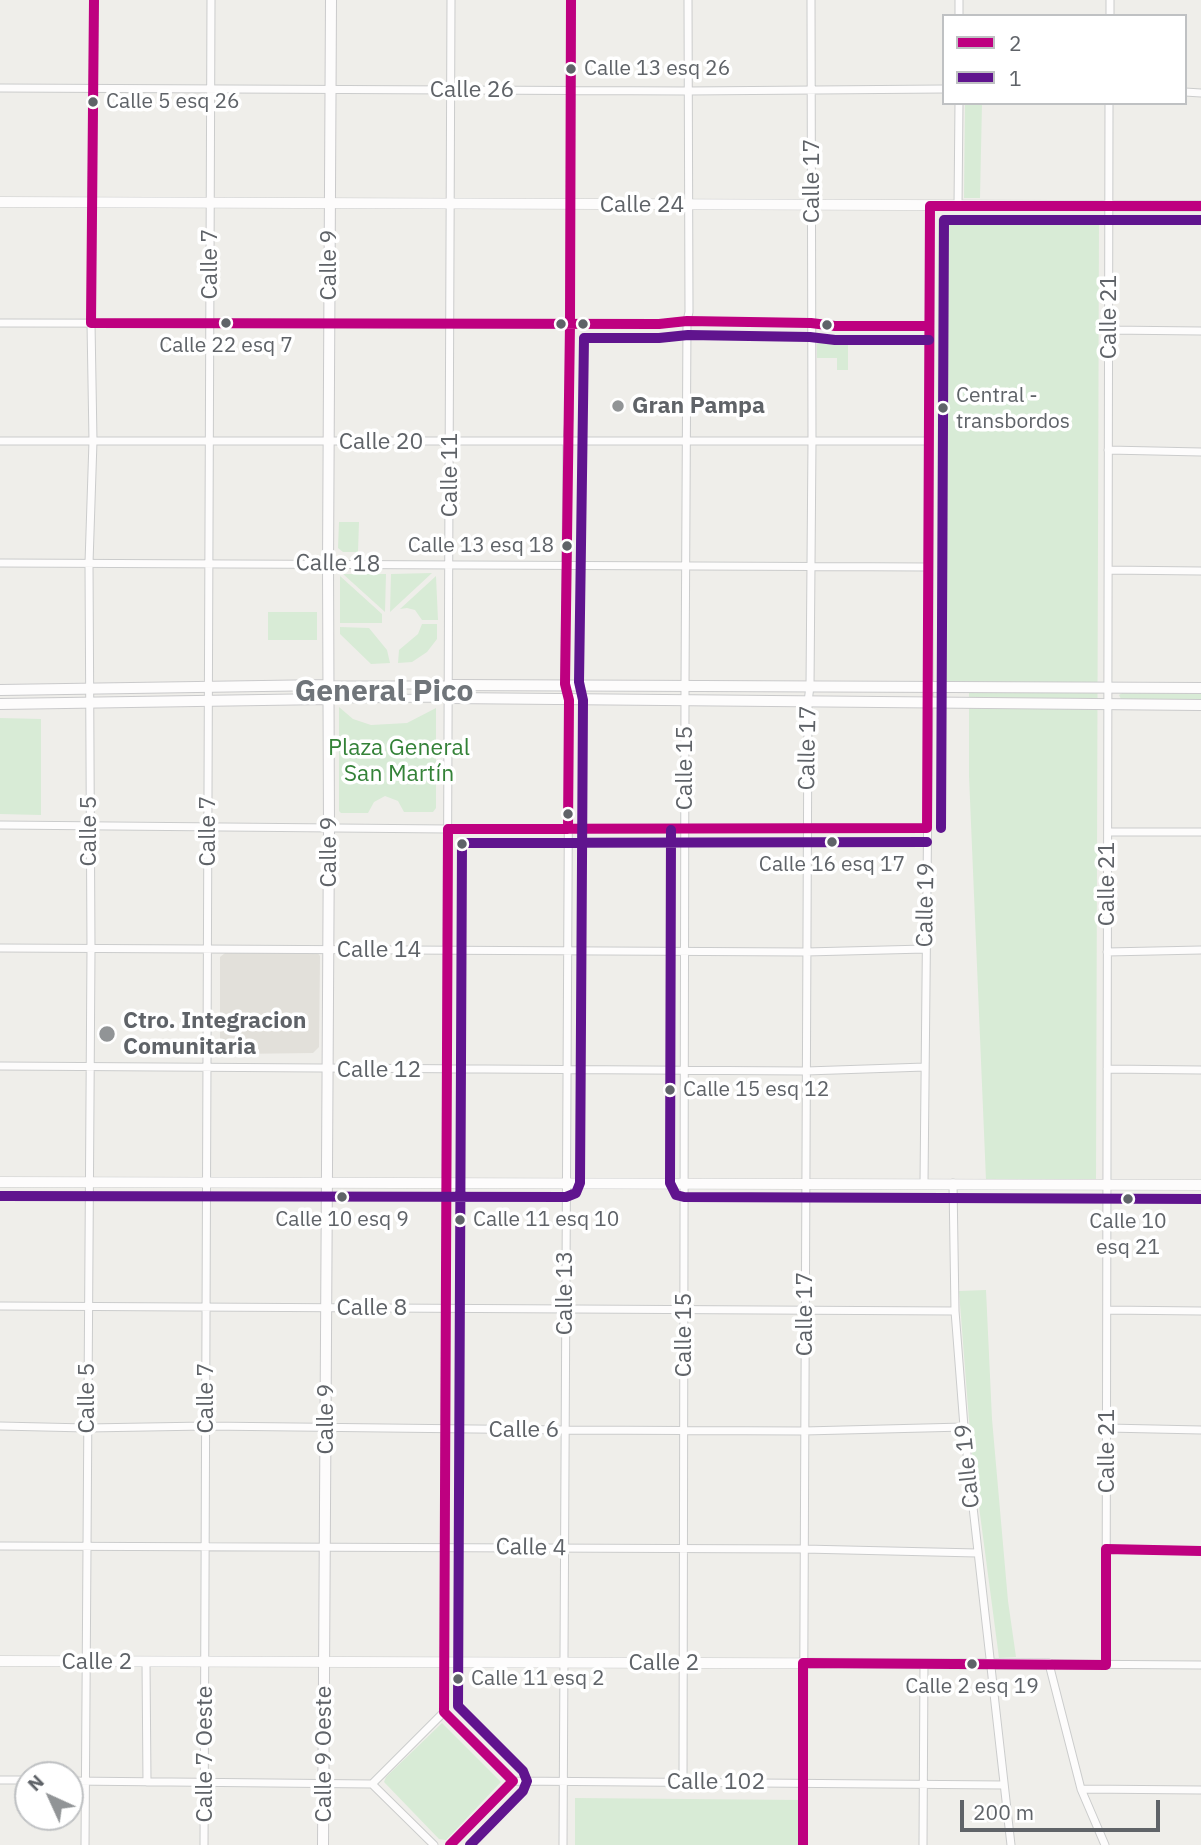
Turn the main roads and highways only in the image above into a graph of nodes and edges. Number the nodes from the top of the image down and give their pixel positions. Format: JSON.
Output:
{"nodes":[{"id":1,"x":331,"y":0,"type":"edge"},
{"id":2,"x":328,"y":685,"type":"junction"},
{"id":3,"x":449,"y":685,"type":"road end"},
{"id":4,"x":1201,"y":688,"type":"edge"},
{"id":5,"x":0,"y":690,"type":"edge"},
{"id":6,"x":449,"y":698,"type":"road end"},
{"id":7,"x":328,"y":699,"type":"junction"},
{"id":8,"x":0,"y":705,"type":"edge"},
{"id":9,"x":1201,"y":705,"type":"edge"},
{"id":10,"x":324,"y":1663,"type":"joint"},
{"id":11,"x":323,"y":1845,"type":"edge"}],
"edges":[{"from":1,"to":2,"type":"main road","name":"Calle 9"},
{"from":2,"to":5,"type":"main road"},
{"from":2,"to":7,"type":"main road","name":"Calle 9"},
{"from":3,"to":4,"type":"main road"},
{"from":6,"to":9,"type":"main road"},
{"from":7,"to":8,"type":"main road"},
{"from":7,"to":10,"type":"main road","name":"Calle 9"},
{"from":10,"to":11,"type":"main road","name":"Calle 9 Oeste"}]}
